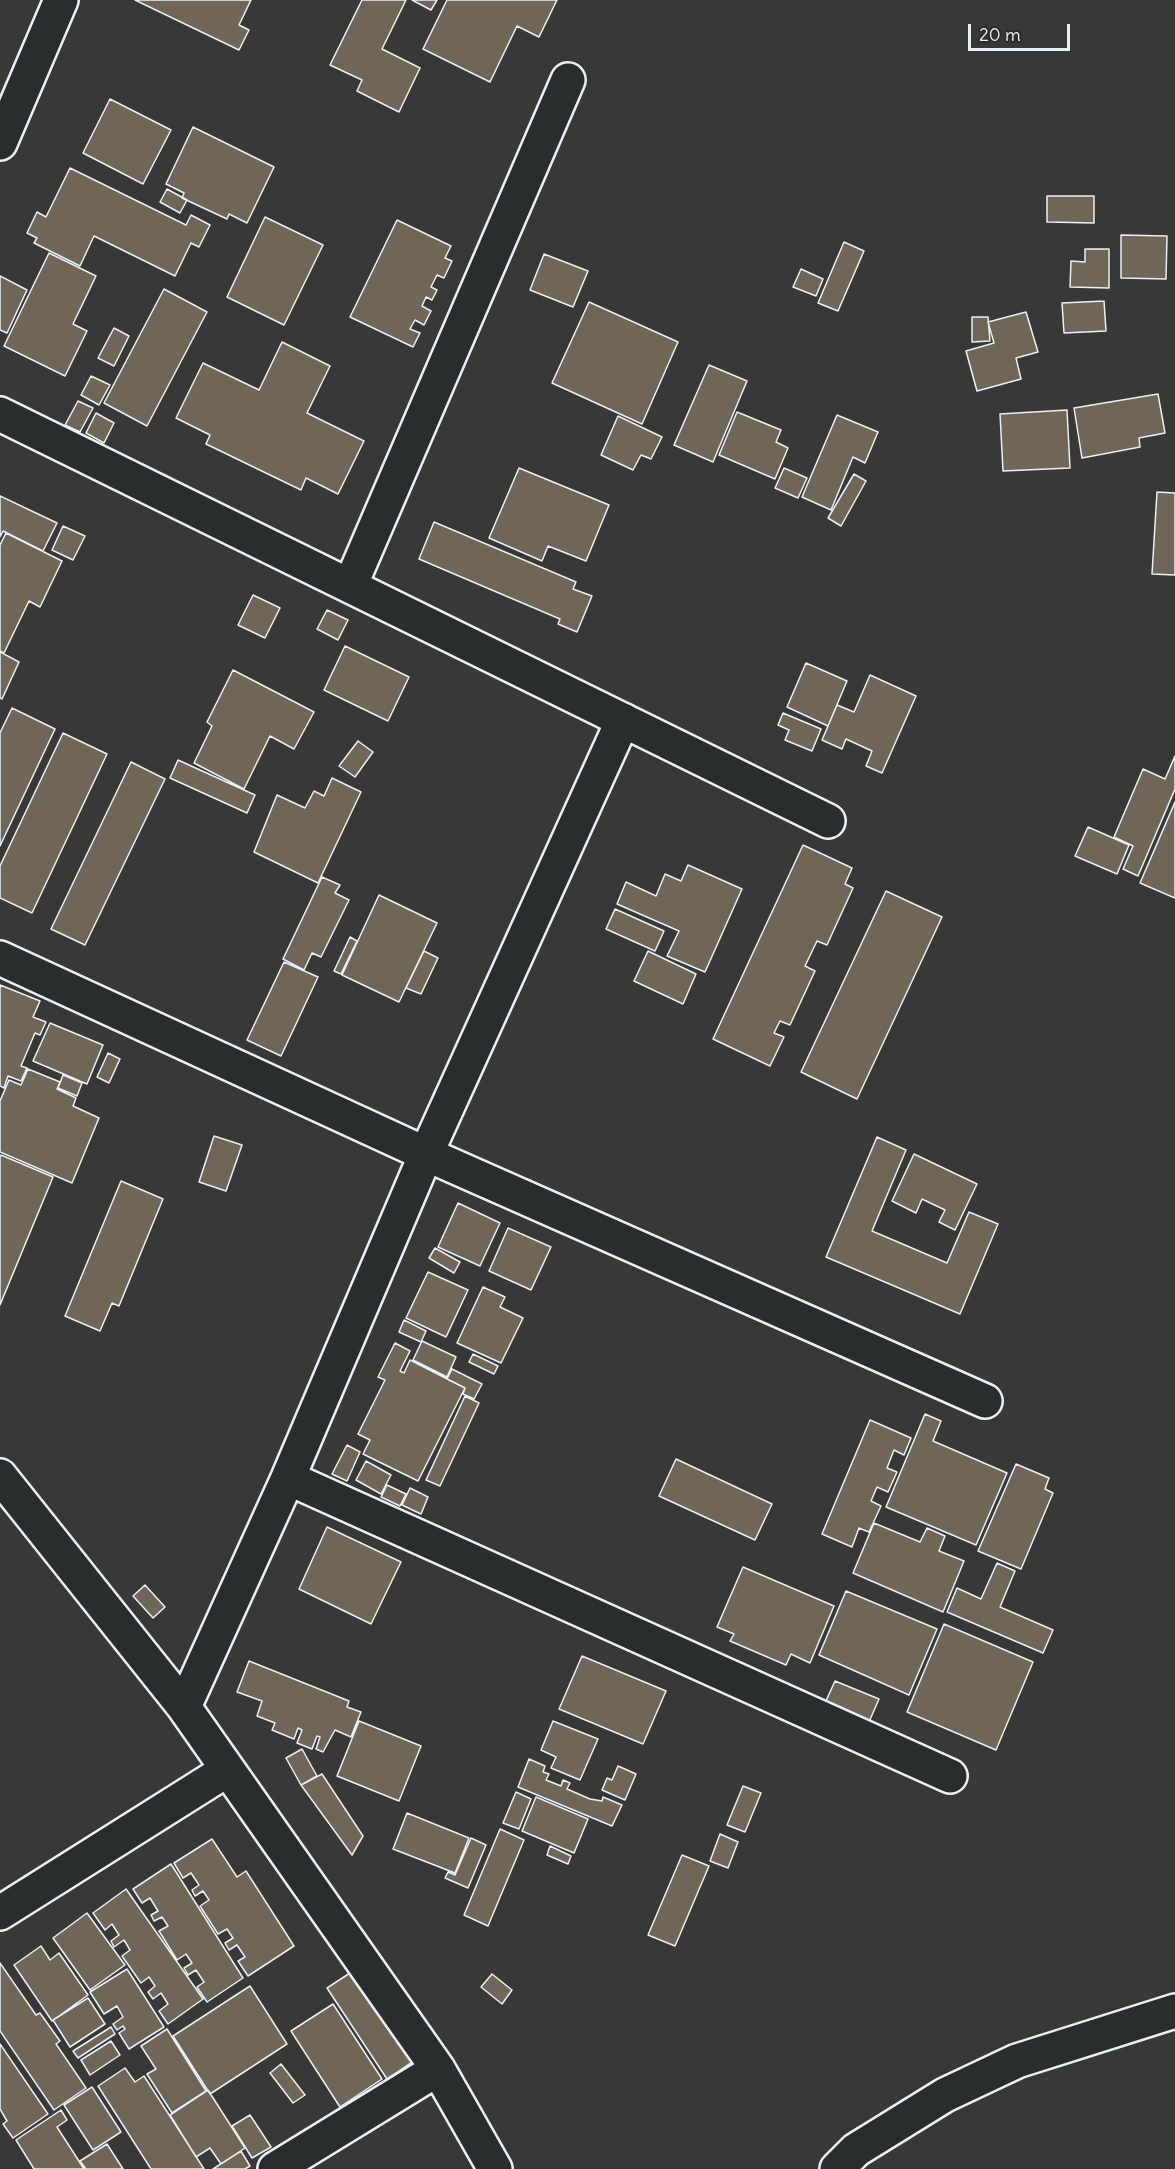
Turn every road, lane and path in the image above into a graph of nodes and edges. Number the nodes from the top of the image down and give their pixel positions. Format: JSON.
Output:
{"nodes":[{"id":1,"x":61,"y":0,"type":"edge"},
{"id":2,"x":568,"y":80,"type":"dead end"},
{"id":3,"x":0,"y":143,"type":"edge"},
{"id":4,"x":0,"y":414,"type":"edge"},
{"id":5,"x":350,"y":586,"type":"junction"},
{"id":6,"x":623,"y":720,"type":"junction"},
{"id":7,"x":828,"y":821,"type":"dead end"},
{"id":8,"x":0,"y":958,"type":"edge"},
{"id":9,"x":426,"y":1154,"type":"junction"},
{"id":10,"x":985,"y":1401,"type":"dead end"},
{"id":11,"x":0,"y":1476,"type":"edge"},
{"id":12,"x":288,"y":1478,"type":"junction"},
{"id":13,"x":184,"y":1707,"type":"junction"},
{"id":14,"x":227,"y":1770,"type":"junction"},
{"id":15,"x":950,"y":1776,"type":"dead end"},
{"id":16,"x":0,"y":1912,"type":"edge"},
{"id":17,"x":1175,"y":2011,"type":"edge"},
{"id":18,"x":438,"y":2069,"type":"junction"},
{"id":19,"x":275,"y":2169,"type":"edge"},
{"id":20,"x":495,"y":2169,"type":"edge"},
{"id":21,"x":837,"y":2169,"type":"edge"}],
"edges":[{"from":1,"to":3,"type":"street"},
{"from":2,"to":5,"type":"street"},
{"from":4,"to":5,"type":"street"},
{"from":5,"to":6,"type":"street"},
{"from":6,"to":7,"type":"street"},
{"from":6,"to":9,"type":"street"},
{"from":8,"to":9,"type":"street"},
{"from":9,"to":10,"type":"street"},
{"from":9,"to":12,"type":"street"},
{"from":11,"to":13,"type":"street"},
{"from":12,"to":13,"type":"street"},
{"from":12,"to":15,"type":"street"},
{"from":13,"to":14,"type":"street"},
{"from":14,"to":16,"type":"street"},
{"from":14,"to":18,"type":"street"},
{"from":17,"to":21,"type":"street"},
{"from":18,"to":19,"type":"street"},
{"from":18,"to":20,"type":"street"}]}
